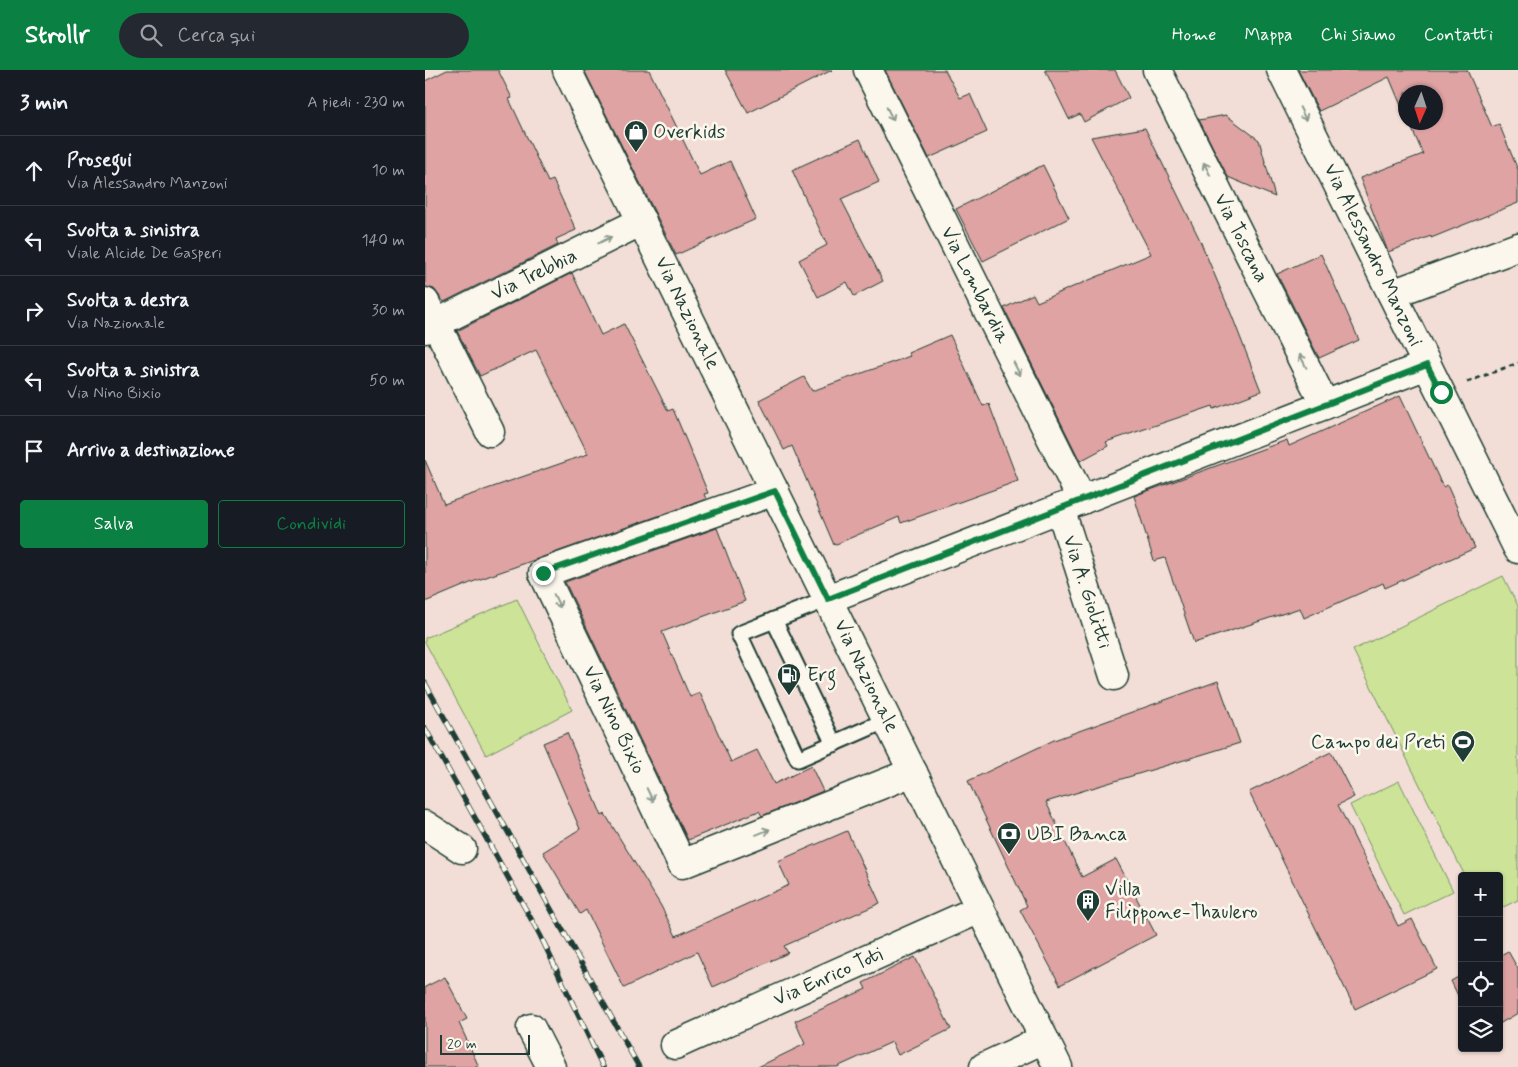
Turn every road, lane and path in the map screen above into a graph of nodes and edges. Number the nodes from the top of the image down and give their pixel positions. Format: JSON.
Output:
{"nodes":[{"id":1,"x":567,"y":70,"type":"edge"},
{"id":2,"x":868,"y":70,"type":"edge"},
{"id":3,"x":1157,"y":70,"type":"edge"},
{"id":4,"x":1281,"y":70,"type":"edge"},
{"id":5,"x":642,"y":221,"type":"junction"},
{"id":6,"x":1518,"y":247,"type":"edge"},
{"id":7,"x":1392,"y":294,"type":"junction"},
{"id":8,"x":429,"y":318,"type":"edge"},
{"id":9,"x":1518,"y":363,"type":"edge"},
{"id":10,"x":1427,"y":365,"type":"junction"},
{"id":11,"x":1441,"y":392,"type":"junction"},
{"id":12,"x":1325,"y":405,"type":"junction"},
{"id":13,"x":491,"y":432,"type":"dead end"},
{"id":14,"x":775,"y":491,"type":"junction"},
{"id":15,"x":1071,"y":504,"type":"junction"},
{"id":16,"x":1518,"y":548,"type":"edge"},
{"id":17,"x":828,"y":599,"type":"junction"},
{"id":18,"x":774,"y":620,"type":"junction"},
{"id":19,"x":1114,"y":676,"type":"dead end"},
{"id":20,"x":887,"y":720,"type":"junction"},
{"id":21,"x":833,"y":744,"type":"junction"},
{"id":22,"x":913,"y":772,"type":"junction"},
{"id":23,"x":425,"y":826,"type":"edge"},
{"id":24,"x":462,"y":849,"type":"dead end"},
{"id":25,"x":980,"y":909,"type":"junction"},
{"id":26,"x":531,"y":1028,"type":"dead end"},
{"id":27,"x":1044,"y":1040,"type":"junction"},
{"id":28,"x":675,"y":1045,"type":"dead end"},
{"id":29,"x":551,"y":1067,"type":"edge"},
{"id":30,"x":984,"y":1067,"type":"edge"},
{"id":31,"x":1058,"y":1067,"type":"edge"}],
"edges":[{"from":1,"to":5,"type":"street","name":"Via Nazionale"},
{"from":2,"to":15,"type":"street","name":"Via Lombardia","one_way":true},
{"from":12,"to":3,"type":"street","name":"Via Toscana","one_way":true},
{"from":4,"to":7,"type":"street","name":"Via Alessandro Manzoni","one_way":true},
{"from":8,"to":5,"type":"street","name":"Via Trebbia","one_way":true},
{"from":5,"to":14,"type":"street","name":"Via Nazionale"},
{"from":6,"to":7,"type":"street"},
{"from":7,"to":10,"type":"street","name":"Via Alessandro Manzoni"},
{"from":8,"to":13,"type":"street"},
{"from":9,"to":11,"type":"path"},
{"from":10,"to":11,"type":"street","name":"Via Alessandro Manzoni"},
{"from":10,"to":12,"type":"street"},
{"from":11,"to":16,"type":"street","name":"Via Alessandro Manzoni"},
{"from":12,"to":15,"type":"street"},
{"from":14,"to":17,"type":"street","name":"Via Nazionale"},
{"from":14,"to":22,"type":"street","name":"Via Nino Bixio","one_way":true},
{"from":15,"to":17,"type":"street"},
{"from":15,"to":19,"type":"street","name":"Via A. Giolitti"},
{"from":17,"to":18,"type":"lane"},
{"from":17,"to":20,"type":"street","name":"Via Nazionale"},
{"from":18,"to":21,"type":"lane"},
{"from":18,"to":21,"type":"lane"},
{"from":20,"to":21,"type":"lane"},
{"from":20,"to":22,"type":"street","name":"Via Nazionale"},
{"from":22,"to":25,"type":"street","name":"Via Nazionale"},
{"from":23,"to":24,"type":"street"},
{"from":25,"to":27,"type":"street","name":"Via Nazionale"},
{"from":25,"to":28,"type":"street","name":"Via Enrico Toti"},
{"from":26,"to":29,"type":"street"},
{"from":27,"to":30,"type":"street"},
{"from":27,"to":31,"type":"street","name":"Via Nazionale"}]}
